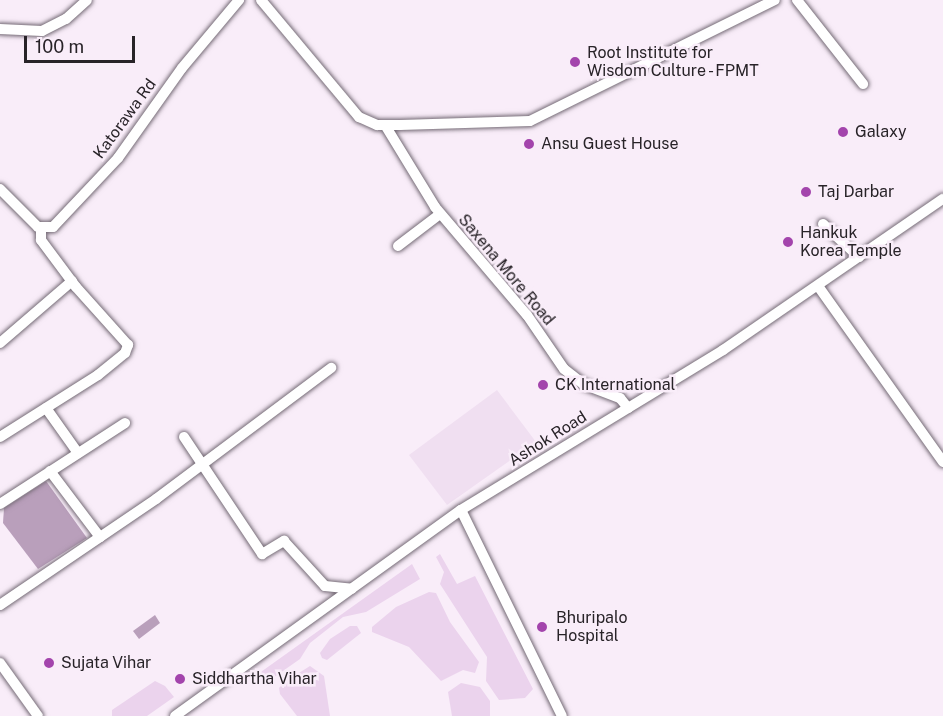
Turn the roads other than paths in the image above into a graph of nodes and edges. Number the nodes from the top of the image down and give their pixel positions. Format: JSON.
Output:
{"nodes":[{"id":1,"x":87,"y":0,"type":"edge"},
{"id":2,"x":239,"y":0,"type":"edge"},
{"id":3,"x":261,"y":0,"type":"edge"},
{"id":4,"x":775,"y":0,"type":"edge"},
{"id":5,"x":797,"y":0,"type":"edge"},
{"id":6,"x":0,"y":29,"type":"edge"},
{"id":7,"x":863,"y":84,"type":"dead end"},
{"id":8,"x":385,"y":125,"type":"junction"},
{"id":9,"x":0,"y":189,"type":"edge"},
{"id":10,"x":943,"y":199,"type":"edge"},
{"id":11,"x":440,"y":214,"type":"junction"},
{"id":12,"x":823,"y":224,"type":"dead end"},
{"id":13,"x":41,"y":228,"type":"junction"},
{"id":14,"x":398,"y":246,"type":"dead end"},
{"id":15,"x":860,"y":257,"type":"junction"},
{"id":16,"x":72,"y":281,"type":"junction"},
{"id":17,"x":818,"y":286,"type":"junction"},
{"id":18,"x":0,"y":343,"type":"edge"},
{"id":19,"x":331,"y":368,"type":"dead end"},
{"id":20,"x":46,"y":408,"type":"junction"},
{"id":21,"x":627,"y":408,"type":"junction"},
{"id":22,"x":125,"y":423,"type":"dead end"},
{"id":23,"x":0,"y":437,"type":"edge"},
{"id":24,"x":184,"y":437,"type":"dead end"},
{"id":25,"x":78,"y":453,"type":"junction"},
{"id":26,"x":943,"y":462,"type":"edge"},
{"id":27,"x":202,"y":465,"type":"junction"},
{"id":28,"x":50,"y":471,"type":"junction"},
{"id":29,"x":2,"y":499,"type":"edge"},
{"id":30,"x":461,"y":510,"type":"junction"},
{"id":31,"x":100,"y":537,"type":"junction"},
{"id":32,"x":352,"y":590,"type":"junction"},
{"id":33,"x":0,"y":605,"type":"edge"},
{"id":34,"x":0,"y":663,"type":"edge"},
{"id":35,"x":38,"y":716,"type":"edge"},
{"id":36,"x":175,"y":716,"type":"edge"},
{"id":37,"x":562,"y":716,"type":"edge"}],
"edges":[{"from":1,"to":6,"type":"street"},
{"from":2,"to":13,"type":"street","name":"Katorawa Rd"},
{"from":3,"to":8,"type":"street"},
{"from":4,"to":8,"type":"street"},
{"from":5,"to":7,"type":"street"},
{"from":8,"to":11,"type":"street","name":"Saxena More Road"},
{"from":9,"to":13,"type":"street"},
{"from":10,"to":15,"type":"street","name":"Ashok Road"},
{"from":11,"to":14,"type":"street"},
{"from":11,"to":21,"type":"street","name":"Saxena More Road"},
{"from":12,"to":15,"type":"street"},
{"from":13,"to":16,"type":"street"},
{"from":15,"to":17,"type":"street","name":"Ashok Road"},
{"from":16,"to":18,"type":"street"},
{"from":16,"to":20,"type":"street"},
{"from":17,"to":21,"type":"street","name":"Ashok Road"},
{"from":17,"to":26,"type":"street"},
{"from":19,"to":27,"type":"street"},
{"from":20,"to":23,"type":"street"},
{"from":20,"to":25,"type":"street"},
{"from":21,"to":30,"type":"street","name":"Ashok Road"},
{"from":22,"to":25,"type":"street"},
{"from":24,"to":27,"type":"street"},
{"from":25,"to":28,"type":"street"},
{"from":27,"to":31,"type":"street"},
{"from":27,"to":32,"type":"street"},
{"from":28,"to":29,"type":"street"},
{"from":28,"to":31,"type":"street"},
{"from":30,"to":32,"type":"street","name":"Ashok Road"},
{"from":30,"to":37,"type":"street"},
{"from":31,"to":33,"type":"street"},
{"from":32,"to":36,"type":"street","name":"Ashok Road"},
{"from":34,"to":35,"type":"street"}]}
